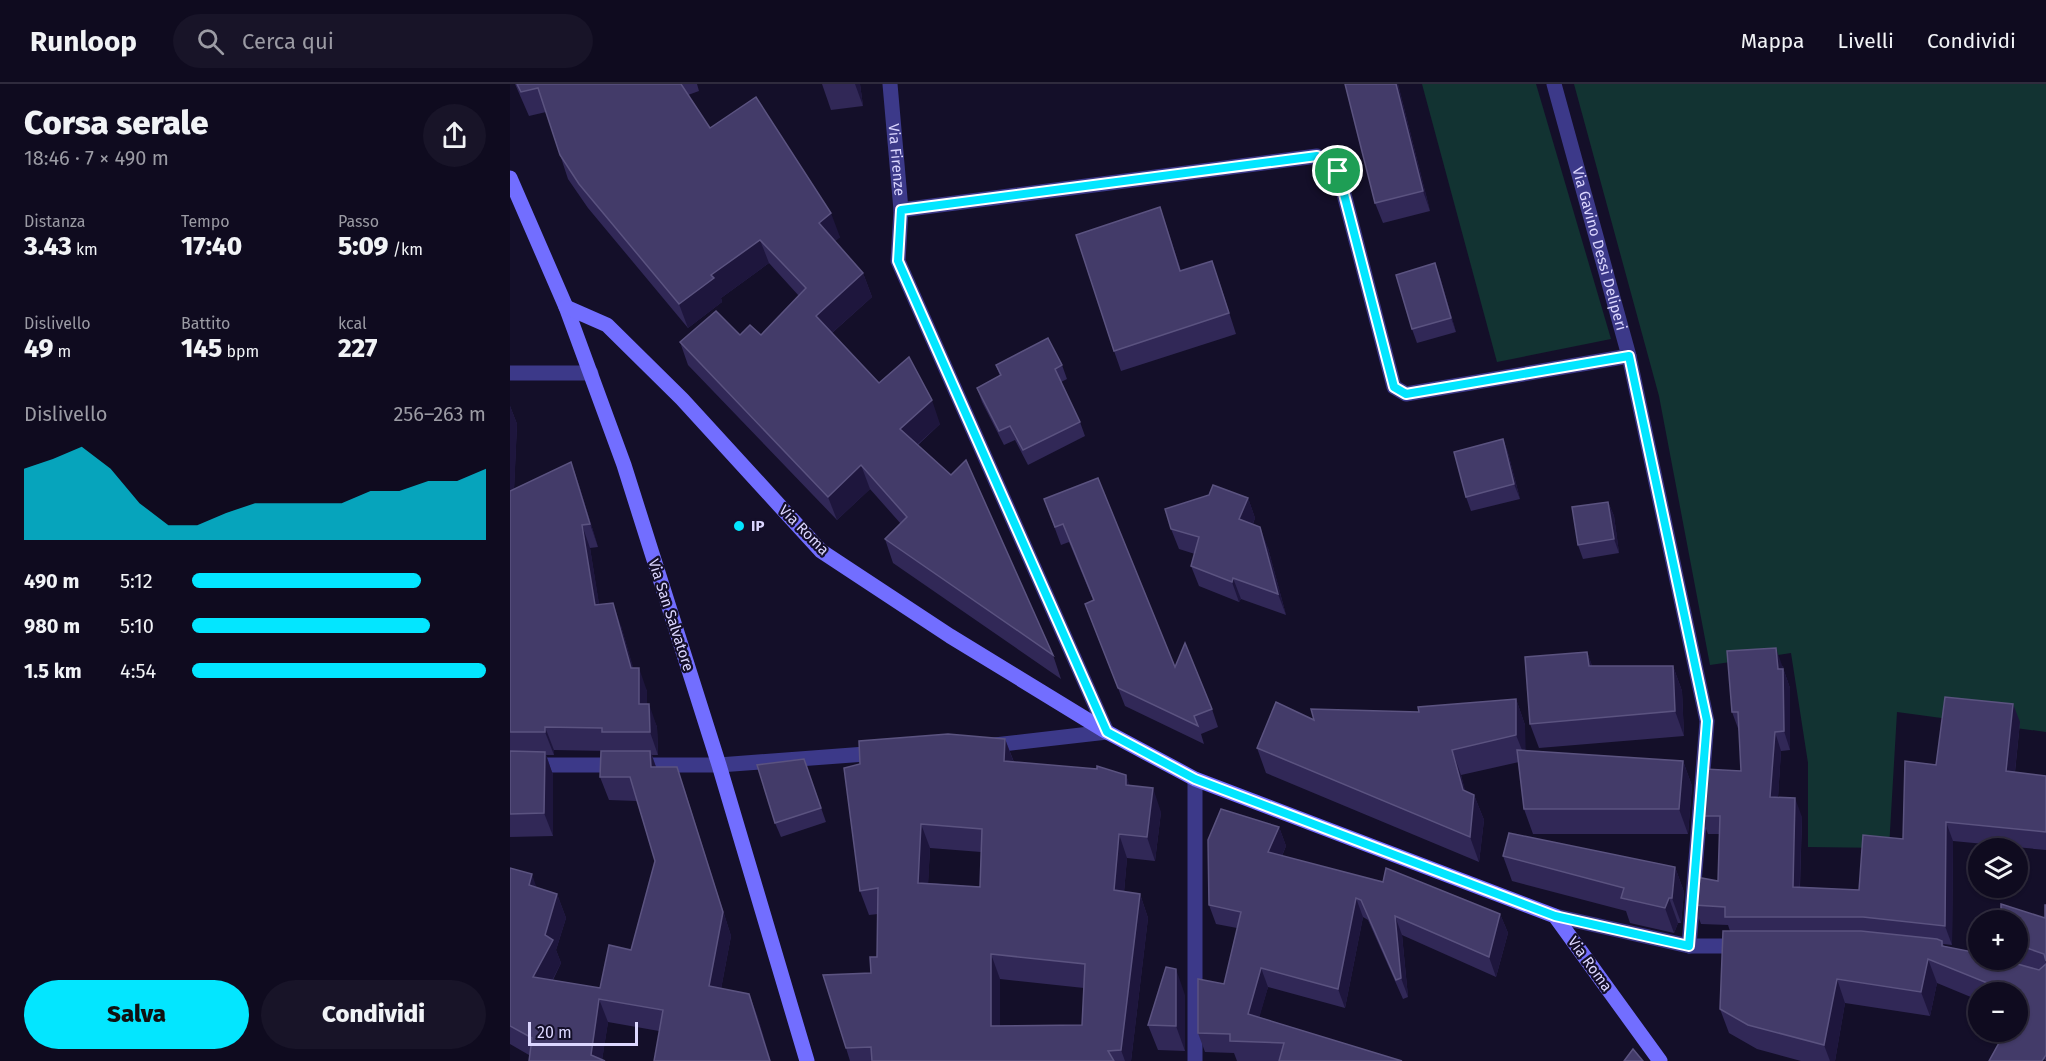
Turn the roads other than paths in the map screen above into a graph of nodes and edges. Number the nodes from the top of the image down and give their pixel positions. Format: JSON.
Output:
{"nodes":[{"id":1,"x":890,"y":84,"type":"edge"},
{"id":2,"x":1554,"y":84,"type":"edge"},
{"id":3,"x":510,"y":177,"type":"edge"},
{"id":4,"x":901,"y":210,"type":"junction"},
{"id":5,"x":566,"y":307,"type":"junction"},
{"id":6,"x":1629,"y":356,"type":"junction"},
{"id":7,"x":510,"y":373,"type":"edge"},
{"id":8,"x":591,"y":373,"type":"junction"},
{"id":9,"x":1107,"y":732,"type":"junction"},
{"id":10,"x":976,"y":747,"type":"edge"},
{"id":11,"x":894,"y":752,"type":"edge"},
{"id":12,"x":510,"y":765,"type":"edge"},
{"id":13,"x":719,"y":765,"type":"junction"},
{"id":14,"x":1195,"y":779,"type":"junction"},
{"id":15,"x":1555,"y":916,"type":"junction"},
{"id":16,"x":1757,"y":945,"type":"edge"},
{"id":17,"x":1689,"y":946,"type":"junction"},
{"id":18,"x":807,"y":1061,"type":"edge"},
{"id":19,"x":1196,"y":1061,"type":"edge"},
{"id":20,"x":1660,"y":1061,"type":"edge"}],
"edges":[{"from":1,"to":4,"type":"street","name":"Via Firenze"},
{"from":2,"to":6,"type":"street","name":"Via Gavino Dessì Deliperi"},
{"from":3,"to":5,"type":"street","name":"Via San Salvatore"},
{"from":4,"to":6,"type":"street"},
{"from":4,"to":9,"type":"street","name":"Via Firenze"},
{"from":5,"to":8,"type":"street","name":"Via San Salvatore"},
{"from":5,"to":9,"type":"street","name":"Via Roma"},
{"from":6,"to":17,"type":"street","name":"Via Gavino Dessì Deliperi"},
{"from":7,"to":8,"type":"street"},
{"from":8,"to":13,"type":"street","name":"Via San Salvatore"},
{"from":9,"to":10,"type":"street"},
{"from":9,"to":14,"type":"street","name":"Via Roma"},
{"from":11,"to":13,"type":"street"},
{"from":12,"to":13,"type":"street"},
{"from":13,"to":18,"type":"street","name":"Via San Salvatore"},
{"from":14,"to":15,"type":"street","name":"Via Roma"},
{"from":14,"to":19,"type":"street"},
{"from":15,"to":17,"type":"street"},
{"from":15,"to":20,"type":"street","name":"Via Roma"},
{"from":16,"to":17,"type":"street"}]}
